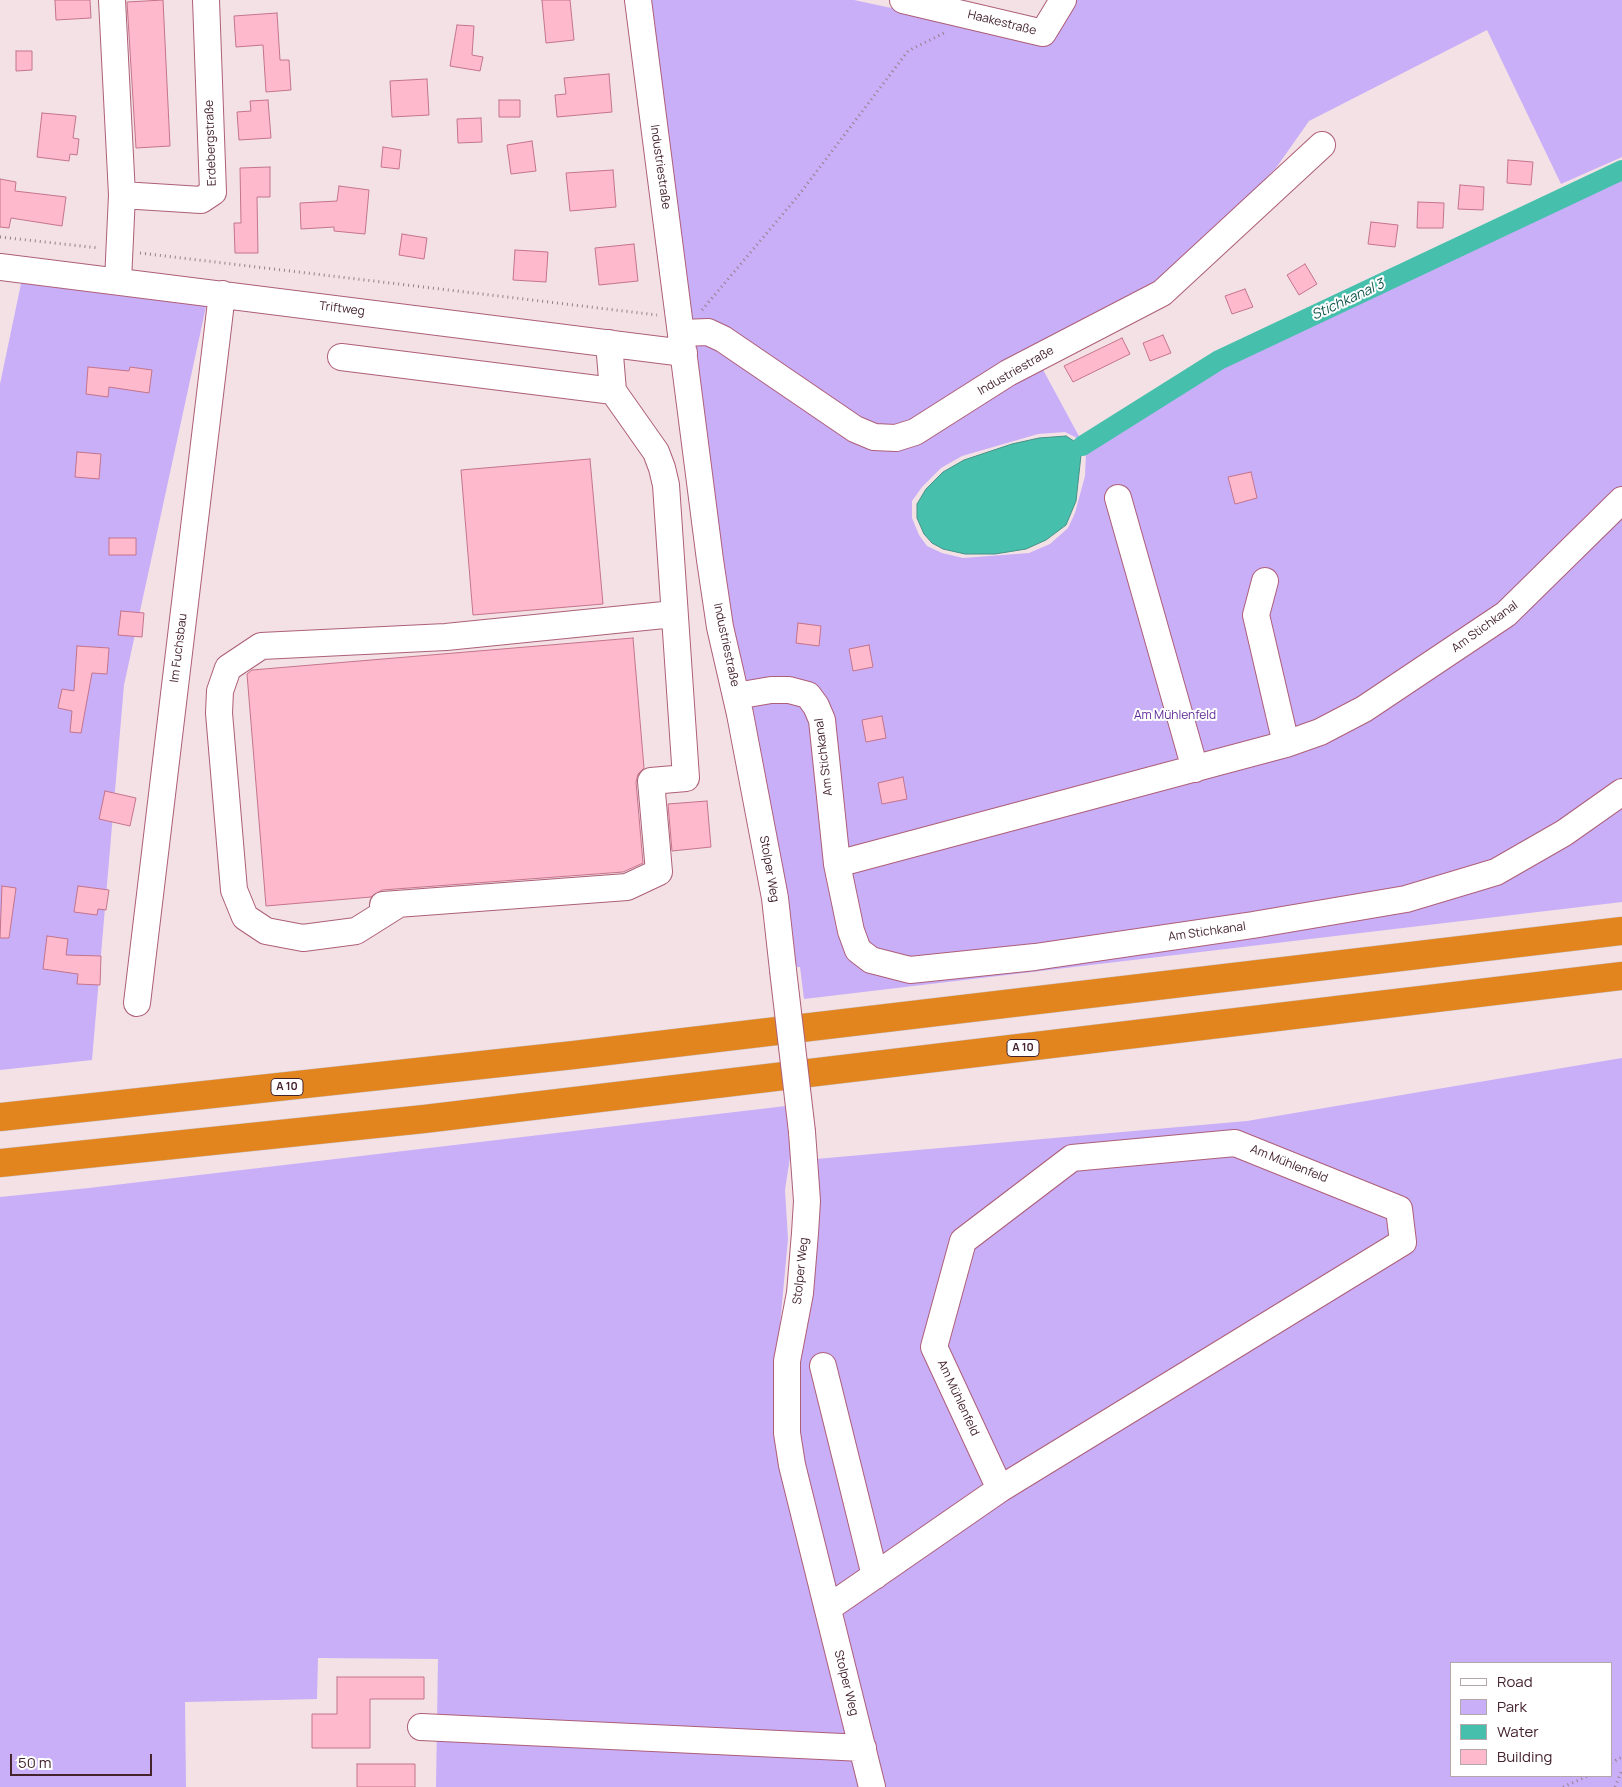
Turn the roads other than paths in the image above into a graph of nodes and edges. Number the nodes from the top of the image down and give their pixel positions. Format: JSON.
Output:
{"nodes":[{"id":1,"x":112,"y":0,"type":"edge"},
{"id":2,"x":206,"y":0,"type":"edge"},
{"id":3,"x":638,"y":0,"type":"edge"},
{"id":4,"x":904,"y":0,"type":"edge"},
{"id":5,"x":1063,"y":0,"type":"edge"},
{"id":6,"x":1322,"y":146,"type":"dead end"},
{"id":7,"x":122,"y":195,"type":"junction"},
{"id":8,"x":0,"y":267,"type":"edge"},
{"id":9,"x":118,"y":281,"type":"junction"},
{"id":10,"x":222,"y":294,"type":"junction"},
{"id":11,"x":682,"y":335,"type":"junction"},
{"id":12,"x":609,"y":343,"type":"junction"},
{"id":13,"x":341,"y":357,"type":"dead end"},
{"id":14,"x":613,"y":391,"type":"junction"},
{"id":15,"x":1118,"y":498,"type":"dead end"},
{"id":16,"x":1622,"y":500,"type":"edge"},
{"id":17,"x":1265,"y":581,"type":"dead end"},
{"id":18,"x":674,"y":614,"type":"junction"},
{"id":19,"x":736,"y":696,"type":"junction"},
{"id":20,"x":1286,"y":744,"type":"junction"},
{"id":21,"x":747,"y":748,"type":"joint"},
{"id":22,"x":1195,"y":769,"type":"junction"},
{"id":23,"x":1622,"y":792,"type":"edge"},
{"id":24,"x":837,"y":864,"type":"junction"},
{"id":25,"x":1622,"y":931,"type":"edge"},
{"id":26,"x":1622,"y":976,"type":"edge"},
{"id":27,"x":137,"y":1003,"type":"dead end"},
{"id":28,"x":0,"y":1117,"type":"edge"},
{"id":29,"x":0,"y":1163,"type":"edge"},
{"id":30,"x":822,"y":1366,"type":"dead end"},
{"id":31,"x":1000,"y":1489,"type":"junction"},
{"id":32,"x":875,"y":1576,"type":"junction"},
{"id":33,"x":828,"y":1608,"type":"junction"},
{"id":34,"x":421,"y":1727,"type":"dead end"},
{"id":35,"x":863,"y":1748,"type":"junction"},
{"id":36,"x":872,"y":1787,"type":"edge"}],
"edges":[{"from":1,"to":7,"type":"street"},
{"from":2,"to":7,"type":"street","name":"Erdebergstraße"},
{"from":3,"to":11,"type":"street","name":"Industriestraße"},
{"from":4,"to":5,"type":"street","name":"Haakestraße"},
{"from":6,"to":11,"type":"street","name":"Industriestraße"},
{"from":7,"to":9,"type":"street"},
{"from":8,"to":9,"type":"street","name":"Triftweg"},
{"from":9,"to":10,"type":"street","name":"Triftweg"},
{"from":10,"to":12,"type":"street","name":"Triftweg"},
{"from":10,"to":27,"type":"street","name":"Im Fuchsbau"},
{"from":11,"to":12,"type":"street","name":"Triftweg"},
{"from":11,"to":19,"type":"street","name":"Industriestraße"},
{"from":12,"to":14,"type":"street"},
{"from":13,"to":14,"type":"street"},
{"from":14,"to":18,"type":"street"},
{"from":15,"to":22,"type":"street"},
{"from":16,"to":20,"type":"street","name":"Am Stichkanal"},
{"from":17,"to":20,"type":"street"},
{"from":18,"to":18,"type":"street"},
{"from":19,"to":21,"type":"street","name":"Industriestraße"},
{"from":19,"to":24,"type":"street","name":"Am Stichkanal"},
{"from":20,"to":22,"type":"street","name":"Am Stichkanal"},
{"from":21,"to":33,"type":"street","name":"Stolper Weg","bridge":true},
{"from":22,"to":24,"type":"street","name":"Am Stichkanal"},
{"from":23,"to":24,"type":"street","name":"Am Stichkanal"},
{"from":25,"to":28,"type":"highway","number":"A 10"},
{"from":26,"to":29,"type":"highway","number":"A 10"},
{"from":30,"to":32,"type":"street"},
{"from":31,"to":31,"type":"street","name":"Am Mühlenfeld"},
{"from":31,"to":32,"type":"street","name":"Am Mühlenfeld"},
{"from":32,"to":33,"type":"street","name":"Am Mühlenfeld"},
{"from":33,"to":35,"type":"street","name":"Stolper Weg"},
{"from":34,"to":35,"type":"street"},
{"from":35,"to":36,"type":"street","name":"Stolper Weg"}]}
